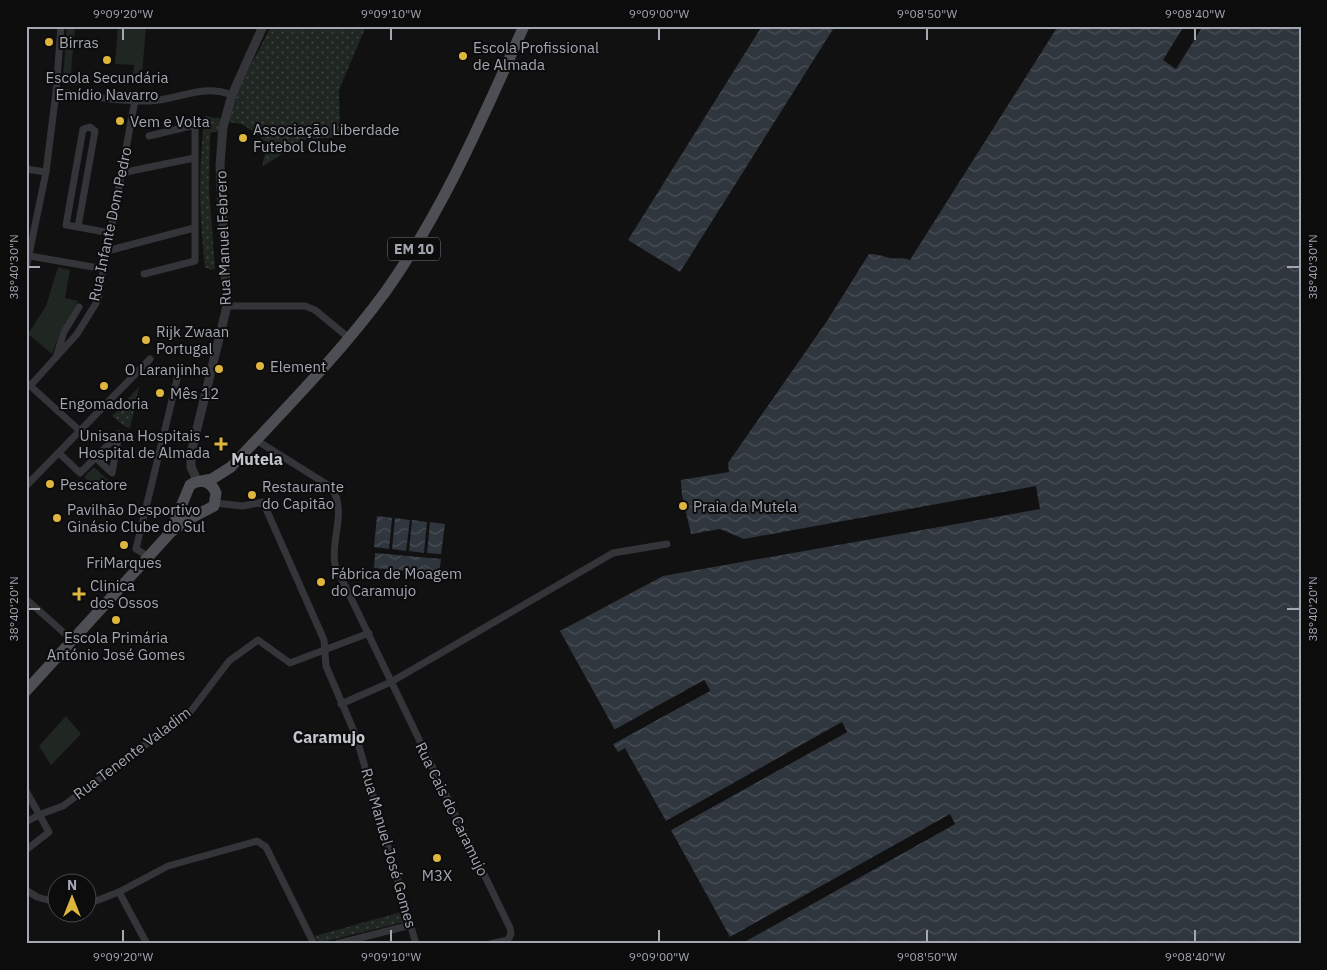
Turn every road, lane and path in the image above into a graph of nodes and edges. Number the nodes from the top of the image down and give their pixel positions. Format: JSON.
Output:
{"nodes":[{"id":1,"x":61,"y":26,"type":"edge"},
{"id":2,"x":524,"y":26,"type":"edge"},
{"id":3,"x":262,"y":30,"type":"edge"},
{"id":4,"x":56,"y":92,"type":"junction"},
{"id":5,"x":232,"y":95,"type":"junction"},
{"id":6,"x":135,"y":100,"type":"junction"},
{"id":7,"x":149,"y":136,"type":"dead end"},
{"id":8,"x":194,"y":158,"type":"junction"},
{"id":9,"x":26,"y":169,"type":"edge"},
{"id":10,"x":46,"y":172,"type":"junction"},
{"id":11,"x":121,"y":174,"type":"junction"},
{"id":12,"x":78,"y":227,"type":"junction"},
{"id":13,"x":194,"y":228,"type":"junction"},
{"id":14,"x":110,"y":233,"type":"junction"},
{"id":15,"x":107,"y":251,"type":"junction"},
{"id":16,"x":30,"y":256,"type":"junction"},
{"id":17,"x":26,"y":269,"type":"edge"},
{"id":18,"x":104,"y":269,"type":"junction"},
{"id":19,"x":144,"y":274,"type":"dead end"},
{"id":20,"x":227,"y":306,"type":"junction"},
{"id":21,"x":79,"y":307,"type":"dead end"},
{"id":22,"x":349,"y":338,"type":"junction"},
{"id":23,"x":56,"y":357,"type":"junction"},
{"id":24,"x":150,"y":359,"type":"dead end"},
{"id":25,"x":180,"y":367,"type":"dead end"},
{"id":26,"x":28,"y":384,"type":"edge"},
{"id":27,"x":80,"y":431,"type":"junction"},
{"id":28,"x":256,"y":440,"type":"junction"},
{"id":29,"x":58,"y":453,"type":"junction"},
{"id":30,"x":95,"y":457,"type":"junction"},
{"id":31,"x":231,"y":468,"type":"junction"},
{"id":32,"x":200,"y":481,"type":"junction"},
{"id":33,"x":26,"y":486,"type":"edge"},
{"id":34,"x":186,"y":493,"type":"junction"},
{"id":35,"x":216,"y":502,"type":"junction"},
{"id":36,"x":203,"y":512,"type":"junction"},
{"id":37,"x":170,"y":533,"type":"junction"},
{"id":38,"x":667,"y":544,"type":"dead end"},
{"id":39,"x":149,"y":557,"type":"junction"},
{"id":40,"x":26,"y":599,"type":"edge"},
{"id":41,"x":369,"y":633,"type":"junction"},
{"id":42,"x":72,"y":640,"type":"junction"},
{"id":43,"x":324,"y":650,"type":"junction"},
{"id":44,"x":391,"y":682,"type":"junction"},
{"id":45,"x":26,"y":691,"type":"edge"},
{"id":46,"x":342,"y":704,"type":"junction"},
{"id":47,"x":26,"y":791,"type":"edge"},
{"id":48,"x":41,"y":814,"type":"junction"},
{"id":49,"x":26,"y":822,"type":"edge"},
{"id":50,"x":26,"y":850,"type":"edge"},
{"id":51,"x":26,"y":890,"type":"edge"},
{"id":52,"x":120,"y":892,"type":"junction"},
{"id":53,"x":48,"y":900,"type":"edge"},
{"id":54,"x":98,"y":900,"type":"edge"},
{"id":55,"x":411,"y":925,"type":"junction"},
{"id":56,"x":147,"y":944,"type":"edge"},
{"id":57,"x":314,"y":944,"type":"edge"},
{"id":58,"x":336,"y":944,"type":"edge"},
{"id":59,"x":416,"y":944,"type":"edge"},
{"id":60,"x":490,"y":944,"type":"edge"}],
"edges":[{"from":1,"to":4,"type":"street"},
{"from":2,"to":22,"type":"main road","number":"EM 10"},
{"from":3,"to":5,"type":"street","name":"Rua Manuel Febrero"},
{"from":4,"to":6,"type":"street"},
{"from":4,"to":10,"type":"street"},
{"from":5,"to":6,"type":"street"},
{"from":5,"to":20,"type":"street","name":"Rua Manuel Febrero"},
{"from":6,"to":11,"type":"street","name":"Rua Infante Dom Pedro"},
{"from":7,"to":8,"type":"street"},
{"from":8,"to":11,"type":"street"},
{"from":8,"to":13,"type":"street"},
{"from":9,"to":10,"type":"street"},
{"from":10,"to":16,"type":"street"},
{"from":11,"to":14,"type":"street","name":"Rua Infante Dom Pedro"},
{"from":12,"to":12,"type":"street"},
{"from":12,"to":14,"type":"street"},
{"from":13,"to":15,"type":"street"},
{"from":13,"to":19,"type":"street"},
{"from":14,"to":15,"type":"street","name":"Rua Infante Dom Pedro"},
{"from":15,"to":18,"type":"street","name":"Rua Infante Dom Pedro"},
{"from":16,"to":17,"type":"street"},
{"from":16,"to":18,"type":"street"},
{"from":18,"to":23,"type":"street","name":"Rua Infante Dom Pedro"},
{"from":20,"to":22,"type":"street"},
{"from":20,"to":32,"type":"street","name":"Rua Manuel Febrero"},
{"from":21,"to":23,"type":"street"},
{"from":22,"to":28,"type":"main road","number":"EM 10"},
{"from":23,"to":26,"type":"street","name":"Rua Infante Dom Pedro"},
{"from":24,"to":27,"type":"street"},
{"from":25,"to":39,"type":"street"},
{"from":26,"to":27,"type":"street"},
{"from":27,"to":29,"type":"street"},
{"from":28,"to":31,"type":"main road","number":"EM 10"},
{"from":28,"to":41,"type":"street","name":"Rua Cais do Caramujo"},
{"from":29,"to":30,"type":"street"},
{"from":29,"to":33,"type":"street"},
{"from":30,"to":30,"type":"street"},
{"from":31,"to":32,"type":"main road","number":"EM 10"},
{"from":31,"to":35,"type":"main road","number":"EM 10"},
{"from":32,"to":34,"type":"main road","number":"EM 10"},
{"from":32,"to":35,"type":"main road"},
{"from":34,"to":36,"type":"main road"},
{"from":34,"to":37,"type":"main road","number":"EM 10"},
{"from":35,"to":36,"type":"main road","number":"EM 10"},
{"from":35,"to":43,"type":"street","name":"Rua Manuel José Gomes"},
{"from":36,"to":37,"type":"main road","number":"EM 10"},
{"from":37,"to":39,"type":"main road","number":"EM 10"},
{"from":38,"to":44,"type":"street"},
{"from":39,"to":42,"type":"main road","number":"EM 10"},
{"from":40,"to":42,"type":"street"},
{"from":41,"to":43,"type":"street"},
{"from":41,"to":44,"type":"street","name":"Rua Cais do Caramujo"},
{"from":42,"to":45,"type":"main road","number":"EM 10"},
{"from":43,"to":46,"type":"street","name":"Rua Manuel José Gomes"},
{"from":43,"to":48,"type":"street","name":"Rua Tenente Valadim"},
{"from":44,"to":46,"type":"street"},
{"from":44,"to":60,"type":"street","name":"Rua Cais do Caramujo"},
{"from":46,"to":55,"type":"street","name":"Rua Manuel José Gomes"},
{"from":47,"to":48,"type":"street"},
{"from":48,"to":49,"type":"street","name":"Rua Tenente Valadim"},
{"from":48,"to":50,"type":"street"},
{"from":51,"to":53,"type":"street"},
{"from":52,"to":54,"type":"street"},
{"from":52,"to":56,"type":"street"},
{"from":52,"to":57,"type":"street"},
{"from":55,"to":58,"type":"street"},
{"from":55,"to":59,"type":"street","name":"Rua Manuel José Gomes"}]}
